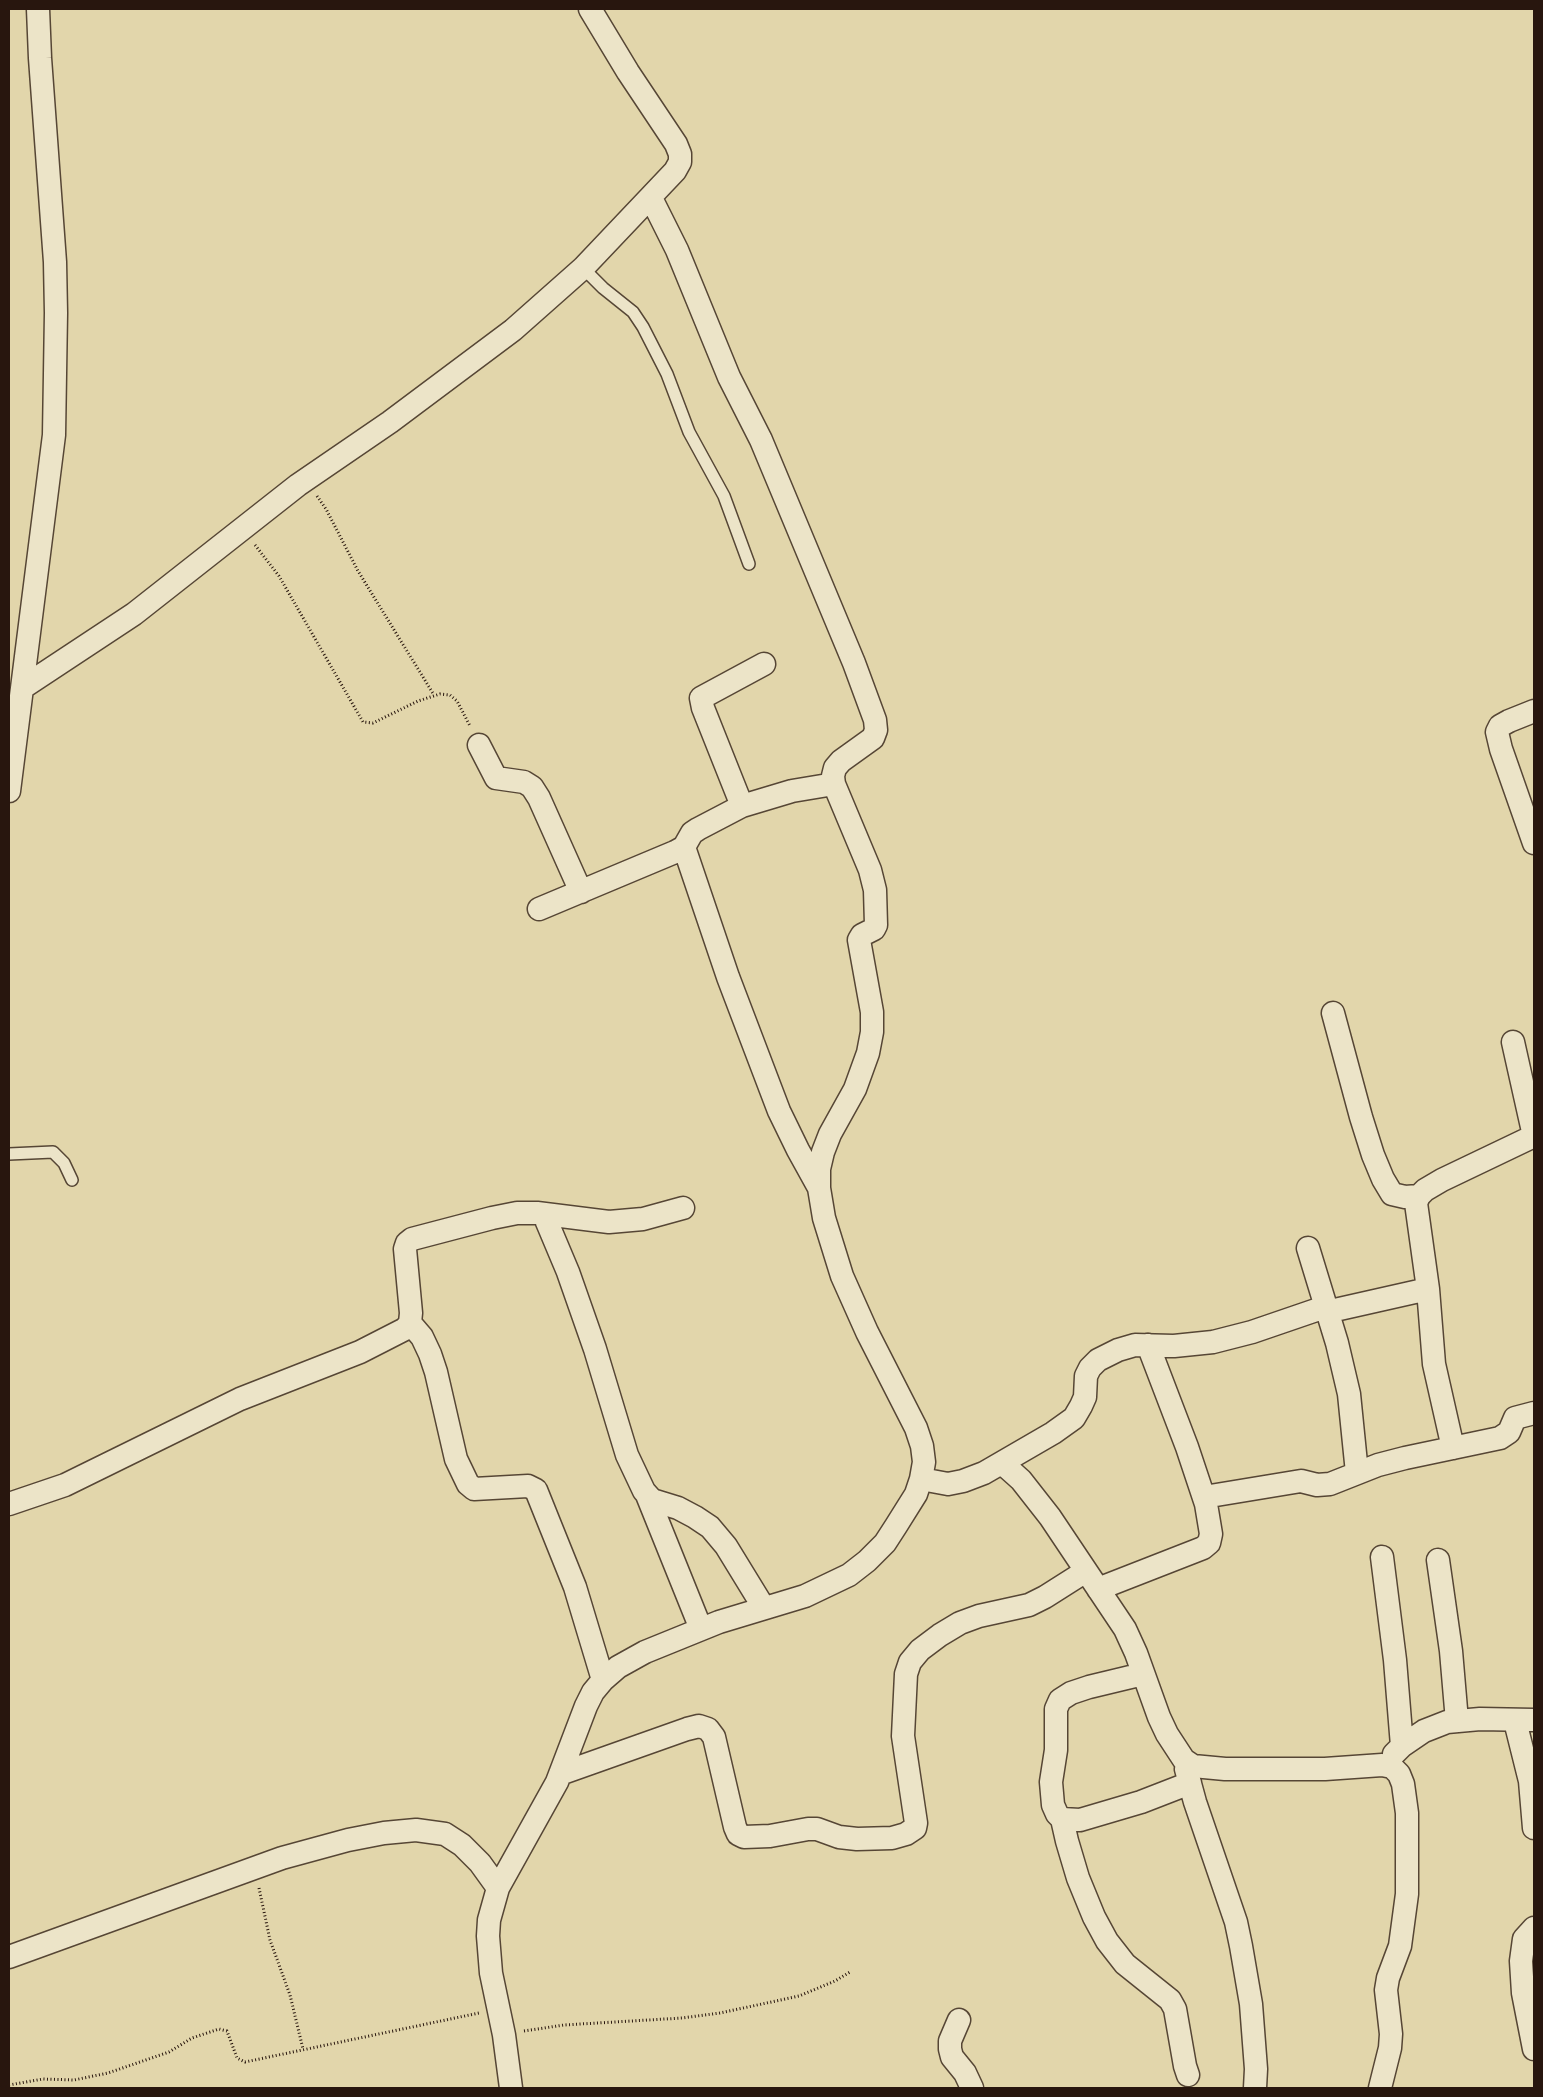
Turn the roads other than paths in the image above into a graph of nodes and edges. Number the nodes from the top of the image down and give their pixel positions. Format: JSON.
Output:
{"nodes":[{"id":1,"x":38,"y":9,"type":"edge"},
{"id":2,"x":590,"y":9,"type":"edge"},
{"id":3,"x":651,"y":198,"type":"junction"},
{"id":4,"x":583,"y":268,"type":"junction"},
{"id":5,"x":749,"y":564,"type":"dead end"},
{"id":6,"x":764,"y":664,"type":"dead end"},
{"id":7,"x":22,"y":688,"type":"junction"},
{"id":8,"x":1534,"y":711,"type":"edge"},
{"id":9,"x":479,"y":745,"type":"road end"},
{"id":10,"x":834,"y":784,"type":"junction"},
{"id":11,"x":9,"y":791,"type":"edge"},
{"id":12,"x":742,"y":806,"type":"junction"},
{"id":13,"x":1534,"y":843,"type":"edge"},
{"id":14,"x":684,"y":847,"type":"junction"},
{"id":15,"x":581,"y":892,"type":"junction"},
{"id":16,"x":539,"y":909,"type":"dead end"},
{"id":17,"x":1333,"y":1012,"type":"dead end"},
{"id":18,"x":1513,"y":1042,"type":"dead end"},
{"id":19,"x":1534,"y":1136,"type":"edge"},
{"id":20,"x":9,"y":1154,"type":"edge"},
{"id":21,"x":72,"y":1180,"type":"dead end"},
{"id":22,"x":819,"y":1188,"type":"junction"},
{"id":23,"x":1419,"y":1196,"type":"junction"},
{"id":24,"x":683,"y":1208,"type":"dead end"},
{"id":25,"x":544,"y":1215,"type":"junction"},
{"id":26,"x":1308,"y":1248,"type":"dead end"},
{"id":27,"x":1428,"y":1289,"type":"junction"},
{"id":28,"x":1326,"y":1309,"type":"junction"},
{"id":29,"x":410,"y":1323,"type":"junction"},
{"id":30,"x":1148,"y":1344,"type":"junction"},
{"id":31,"x":1534,"y":1413,"type":"edge"},
{"id":32,"x":1453,"y":1448,"type":"junction"},
{"id":33,"x":1002,"y":1463,"type":"junction"},
{"id":34,"x":1357,"y":1473,"type":"junction"},
{"id":35,"x":921,"y":1479,"type":"junction"},
{"id":36,"x":647,"y":1495,"type":"junction"},
{"id":37,"x":1204,"y":1497,"type":"junction"},
{"id":38,"x":9,"y":1504,"type":"edge"},
{"id":39,"x":1382,"y":1556,"type":"dead end"},
{"id":40,"x":1438,"y":1560,"type":"dead end"},
{"id":41,"x":1092,"y":1580,"type":"junction"},
{"id":42,"x":764,"y":1608,"type":"junction"},
{"id":43,"x":702,"y":1628,"type":"junction"},
{"id":44,"x":1143,"y":1674,"type":"junction"},
{"id":45,"x":603,"y":1680,"type":"junction"},
{"id":46,"x":1525,"y":1720,"type":"edge"},
{"id":47,"x":1457,"y":1722,"type":"junction"},
{"id":48,"x":1402,"y":1746,"type":"junction"},
{"id":49,"x":1184,"y":1760,"type":"junction"},
{"id":50,"x":1382,"y":1765,"type":"junction"},
{"id":51,"x":560,"y":1774,"type":"junction"},
{"id":52,"x":1190,"y":1783,"type":"junction"},
{"id":53,"x":1062,"y":1819,"type":"junction"},
{"id":54,"x":1534,"y":1828,"type":"edge"},
{"id":55,"x":498,"y":1888,"type":"junction"},
{"id":56,"x":1534,"y":1928,"type":"edge"},
{"id":57,"x":9,"y":1957,"type":"edge"},
{"id":58,"x":959,"y":2020,"type":"dead end"},
{"id":59,"x":1534,"y":2049,"type":"edge"},
{"id":60,"x":1188,"y":2075,"type":"dead end"},
{"id":61,"x":511,"y":2088,"type":"edge"},
{"id":62,"x":972,"y":2088,"type":"edge"},
{"id":63,"x":1255,"y":2088,"type":"edge"},
{"id":64,"x":1380,"y":2088,"type":"edge"}],
"edges":[{"from":1,"to":7,"type":"street"},
{"from":2,"to":3,"type":"street"},
{"from":3,"to":4,"type":"street"},
{"from":3,"to":10,"type":"street"},
{"from":4,"to":5,"type":"lane"},
{"from":4,"to":7,"type":"street"},
{"from":6,"to":12,"type":"street"},
{"from":7,"to":11,"type":"street"},
{"from":8,"to":13,"type":"street"},
{"from":9,"to":15,"type":"street"},
{"from":10,"to":12,"type":"street"},
{"from":10,"to":22,"type":"street"},
{"from":12,"to":14,"type":"street"},
{"from":14,"to":15,"type":"street"},
{"from":14,"to":22,"type":"street"},
{"from":15,"to":16,"type":"street"},
{"from":17,"to":23,"type":"street"},
{"from":18,"to":19,"type":"street"},
{"from":19,"to":23,"type":"street"},
{"from":20,"to":21,"type":"lane"},
{"from":22,"to":35,"type":"street"},
{"from":23,"to":27,"type":"street"},
{"from":24,"to":25,"type":"street"},
{"from":25,"to":29,"type":"street"},
{"from":25,"to":36,"type":"street"},
{"from":26,"to":28,"type":"street"},
{"from":27,"to":28,"type":"street"},
{"from":27,"to":32,"type":"street"},
{"from":28,"to":30,"type":"street"},
{"from":28,"to":34,"type":"street"},
{"from":29,"to":38,"type":"street"},
{"from":29,"to":45,"type":"street"},
{"from":30,"to":33,"type":"street"},
{"from":30,"to":37,"type":"street"},
{"from":31,"to":32,"type":"street"},
{"from":32,"to":34,"type":"street"},
{"from":33,"to":35,"type":"street"},
{"from":33,"to":41,"type":"street"},
{"from":34,"to":37,"type":"street"},
{"from":35,"to":42,"type":"street"},
{"from":36,"to":42,"type":"street"},
{"from":36,"to":43,"type":"street"},
{"from":37,"to":41,"type":"street"},
{"from":39,"to":48,"type":"street"},
{"from":40,"to":47,"type":"street"},
{"from":41,"to":44,"type":"street"},
{"from":41,"to":51,"type":"street"},
{"from":42,"to":43,"type":"street"},
{"from":43,"to":45,"type":"street"},
{"from":44,"to":49,"type":"street"},
{"from":44,"to":53,"type":"street"},
{"from":45,"to":51,"type":"street"},
{"from":46,"to":47,"type":"street"},
{"from":46,"to":54,"type":"street"},
{"from":47,"to":48,"type":"street"},
{"from":48,"to":50,"type":"street"},
{"from":49,"to":50,"type":"street"},
{"from":49,"to":52,"type":"street"},
{"from":50,"to":64,"type":"street"},
{"from":51,"to":55,"type":"street"},
{"from":52,"to":53,"type":"street"},
{"from":52,"to":63,"type":"street"},
{"from":53,"to":60,"type":"street"},
{"from":55,"to":57,"type":"street"},
{"from":55,"to":61,"type":"street"},
{"from":56,"to":59,"type":"street"},
{"from":58,"to":62,"type":"street"}]}
